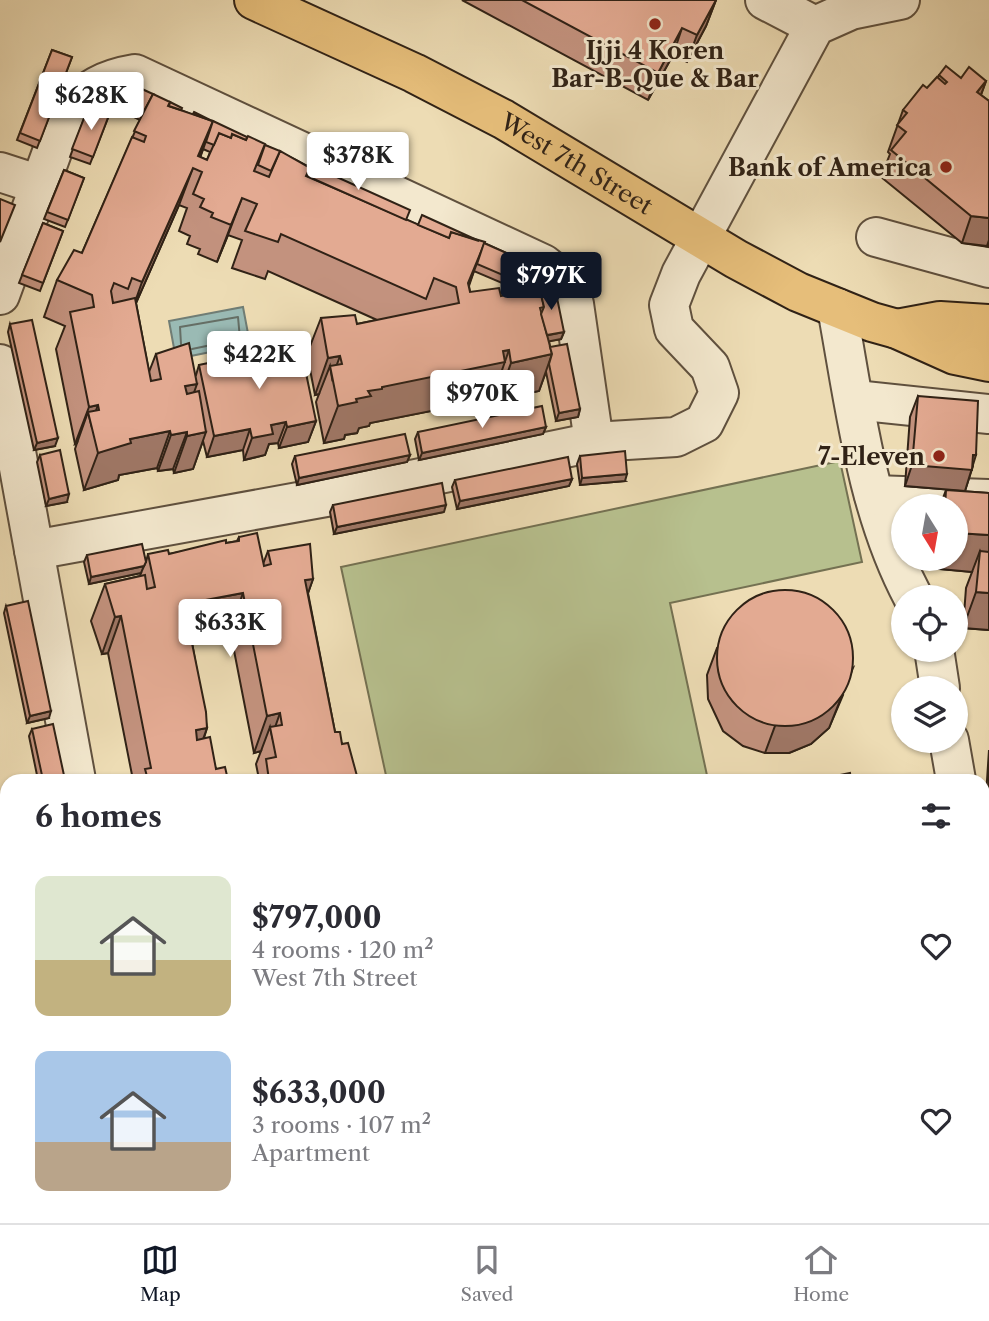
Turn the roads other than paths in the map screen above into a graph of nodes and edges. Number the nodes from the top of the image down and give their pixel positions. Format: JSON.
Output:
{"nodes":[{"id":1,"x":765,"y":0,"type":"edge"},
{"id":2,"x":900,"y":0,"type":"edge"},
{"id":3,"x":258,"y":1,"type":"edge"},
{"id":4,"x":850,"y":5,"type":"edge"},
{"id":5,"x":815,"y":26,"type":"junction"},
{"id":6,"x":0,"y":172,"type":"edge"},
{"id":7,"x":40,"y":185,"type":"junction"},
{"id":8,"x":699,"y":236,"type":"junction"},
{"id":9,"x":876,"y":237,"type":"dead end"},
{"id":10,"x":989,"y":268,"type":"edge"},
{"id":11,"x":0,"y":295,"type":"edge"},
{"id":12,"x":837,"y":308,"type":"junction"},
{"id":13,"x":989,"y":324,"type":"edge"},
{"id":14,"x":897,"y":329,"type":"junction"},
{"id":15,"x":989,"y":362,"type":"edge"},
{"id":16,"x":0,"y":364,"type":"edge"},
{"id":17,"x":855,"y":400,"type":"junction"},
{"id":18,"x":989,"y":414,"type":"edge"},
{"id":19,"x":594,"y":442,"type":"junction"},
{"id":20,"x":874,"y":495,"type":"junction"},
{"id":21,"x":989,"y":499,"type":"edge"},
{"id":22,"x":34,"y":550,"type":"junction"},
{"id":23,"x":907,"y":585,"type":"edge"},
{"id":24,"x":951,"y":753,"type":"edge"},
{"id":25,"x":75,"y":774,"type":"edge"},
{"id":26,"x":955,"y":774,"type":"edge"}],
"edges":[{"from":1,"to":5,"type":"street"},
{"from":2,"to":4,"type":"street"},
{"from":3,"to":8,"type":"main road","name":"West 7th Street"},
{"from":4,"to":5,"type":"street"},
{"from":5,"to":8,"type":"street"},
{"from":6,"to":7,"type":"street"},
{"from":7,"to":11,"type":"street"},
{"from":7,"to":19,"type":"street"},
{"from":8,"to":12,"type":"main road","name":"West 7th Street"},
{"from":8,"to":19,"type":"street"},
{"from":9,"to":10,"type":"street"},
{"from":12,"to":14,"type":"main road","name":"West 7th Street"},
{"from":12,"to":17,"type":"street"},
{"from":13,"to":14,"type":"main road","name":"West 7th Street"},
{"from":14,"to":15,"type":"main road","name":"West 7th Street"},
{"from":16,"to":22,"type":"street"},
{"from":17,"to":18,"type":"street"},
{"from":17,"to":20,"type":"street"},
{"from":19,"to":22,"type":"street"},
{"from":20,"to":21,"type":"street"},
{"from":20,"to":23,"type":"street"},
{"from":22,"to":25,"type":"street"},
{"from":24,"to":26,"type":"street"}]}
